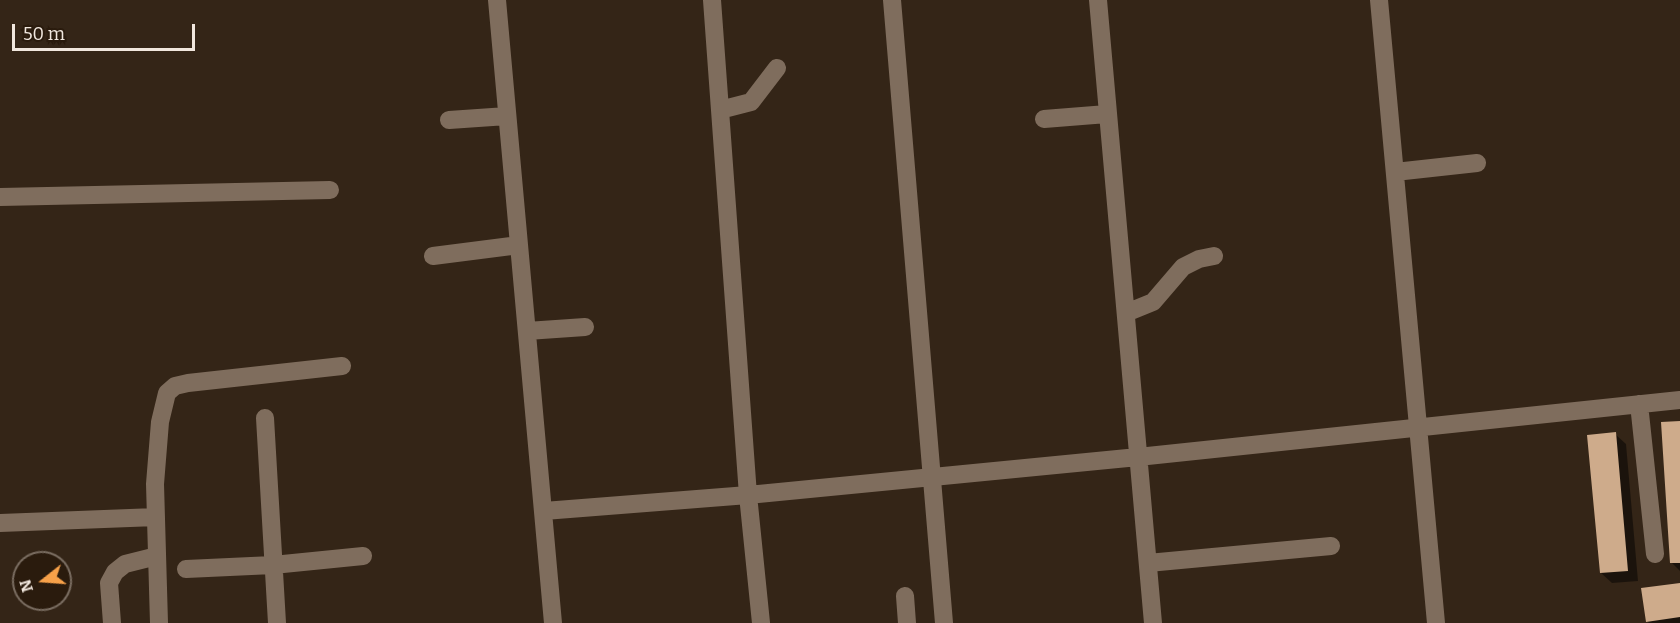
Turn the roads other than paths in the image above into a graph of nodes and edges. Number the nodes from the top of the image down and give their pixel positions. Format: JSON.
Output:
{"nodes":[{"id":1,"x":497,"y":0,"type":"edge"},
{"id":2,"x":712,"y":0,"type":"edge"},
{"id":3,"x":892,"y":0,"type":"edge"},
{"id":4,"x":1098,"y":0,"type":"edge"},
{"id":5,"x":1378,"y":0,"type":"edge"},
{"id":6,"x":777,"y":68,"type":"dead end"},
{"id":7,"x":720,"y":110,"type":"junction"},
{"id":8,"x":1107,"y":114,"type":"junction"},
{"id":9,"x":507,"y":116,"type":"junction"},
{"id":10,"x":1044,"y":119,"type":"dead end"},
{"id":11,"x":449,"y":120,"type":"dead end"},
{"id":12,"x":1477,"y":163,"type":"dead end"},
{"id":13,"x":1395,"y":172,"type":"junction"},
{"id":14,"x":330,"y":190,"type":"dead end"},
{"id":15,"x":0,"y":197,"type":"edge"},
{"id":16,"x":519,"y":245,"type":"junction"},
{"id":17,"x":433,"y":256,"type":"dead end"},
{"id":18,"x":1214,"y":256,"type":"dead end"},
{"id":19,"x":1126,"y":313,"type":"junction"},
{"id":20,"x":585,"y":327,"type":"dead end"},
{"id":21,"x":527,"y":331,"type":"junction"},
{"id":22,"x":342,"y":366,"type":"dead end"},
{"id":23,"x":1680,"y":400,"type":"edge"},
{"id":24,"x":1639,"y":404,"type":"junction"},
{"id":25,"x":265,"y":418,"type":"dead end"},
{"id":26,"x":1419,"y":427,"type":"junction"},
{"id":27,"x":1138,"y":457,"type":"junction"},
{"id":28,"x":932,"y":475,"type":"junction"},
{"id":29,"x":748,"y":495,"type":"junction"},
{"id":30,"x":544,"y":511,"type":"junction"},
{"id":31,"x":156,"y":517,"type":"junction"},
{"id":32,"x":0,"y":523,"type":"edge"},
{"id":33,"x":1331,"y":546,"type":"dead end"},
{"id":34,"x":1655,"y":554,"type":"dead end"},
{"id":35,"x":157,"y":556,"type":"junction"},
{"id":36,"x":363,"y":556,"type":"dead end"},
{"id":37,"x":1148,"y":563,"type":"junction"},
{"id":38,"x":273,"y":565,"type":"junction"},
{"id":39,"x":186,"y":569,"type":"dead end"},
{"id":40,"x":905,"y":596,"type":"dead end"},
{"id":41,"x":112,"y":623,"type":"edge"},
{"id":42,"x":159,"y":623,"type":"edge"},
{"id":43,"x":277,"y":623,"type":"edge"},
{"id":44,"x":553,"y":623,"type":"edge"},
{"id":45,"x":761,"y":623,"type":"edge"},
{"id":46,"x":907,"y":623,"type":"edge"},
{"id":47,"x":944,"y":623,"type":"edge"},
{"id":48,"x":1153,"y":623,"type":"edge"},
{"id":49,"x":1437,"y":623,"type":"edge"}],
"edges":[{"from":1,"to":9,"type":"street"},
{"from":2,"to":7,"type":"street"},
{"from":3,"to":28,"type":"street"},
{"from":4,"to":8,"type":"street"},
{"from":5,"to":13,"type":"street"},
{"from":6,"to":7,"type":"street"},
{"from":7,"to":29,"type":"street"},
{"from":8,"to":10,"type":"street"},
{"from":8,"to":19,"type":"street"},
{"from":9,"to":11,"type":"street"},
{"from":9,"to":16,"type":"street"},
{"from":12,"to":13,"type":"street"},
{"from":13,"to":26,"type":"street"},
{"from":14,"to":15,"type":"street"},
{"from":16,"to":17,"type":"street"},
{"from":16,"to":21,"type":"street"},
{"from":18,"to":19,"type":"street"},
{"from":19,"to":27,"type":"street"},
{"from":20,"to":21,"type":"street"},
{"from":21,"to":30,"type":"street"},
{"from":22,"to":31,"type":"street"},
{"from":23,"to":24,"type":"street"},
{"from":24,"to":26,"type":"street"},
{"from":24,"to":34,"type":"street"},
{"from":25,"to":38,"type":"street"},
{"from":26,"to":27,"type":"street"},
{"from":26,"to":49,"type":"street"},
{"from":27,"to":28,"type":"street"},
{"from":27,"to":37,"type":"street"},
{"from":28,"to":29,"type":"street"},
{"from":28,"to":47,"type":"street"},
{"from":29,"to":30,"type":"street"},
{"from":29,"to":45,"type":"street"},
{"from":30,"to":44,"type":"street"},
{"from":31,"to":32,"type":"street"},
{"from":31,"to":35,"type":"street"},
{"from":33,"to":37,"type":"street"},
{"from":35,"to":41,"type":"street"},
{"from":35,"to":42,"type":"street"},
{"from":36,"to":38,"type":"street"},
{"from":37,"to":48,"type":"street"},
{"from":38,"to":39,"type":"street"},
{"from":38,"to":43,"type":"street"},
{"from":40,"to":46,"type":"street"}]}
